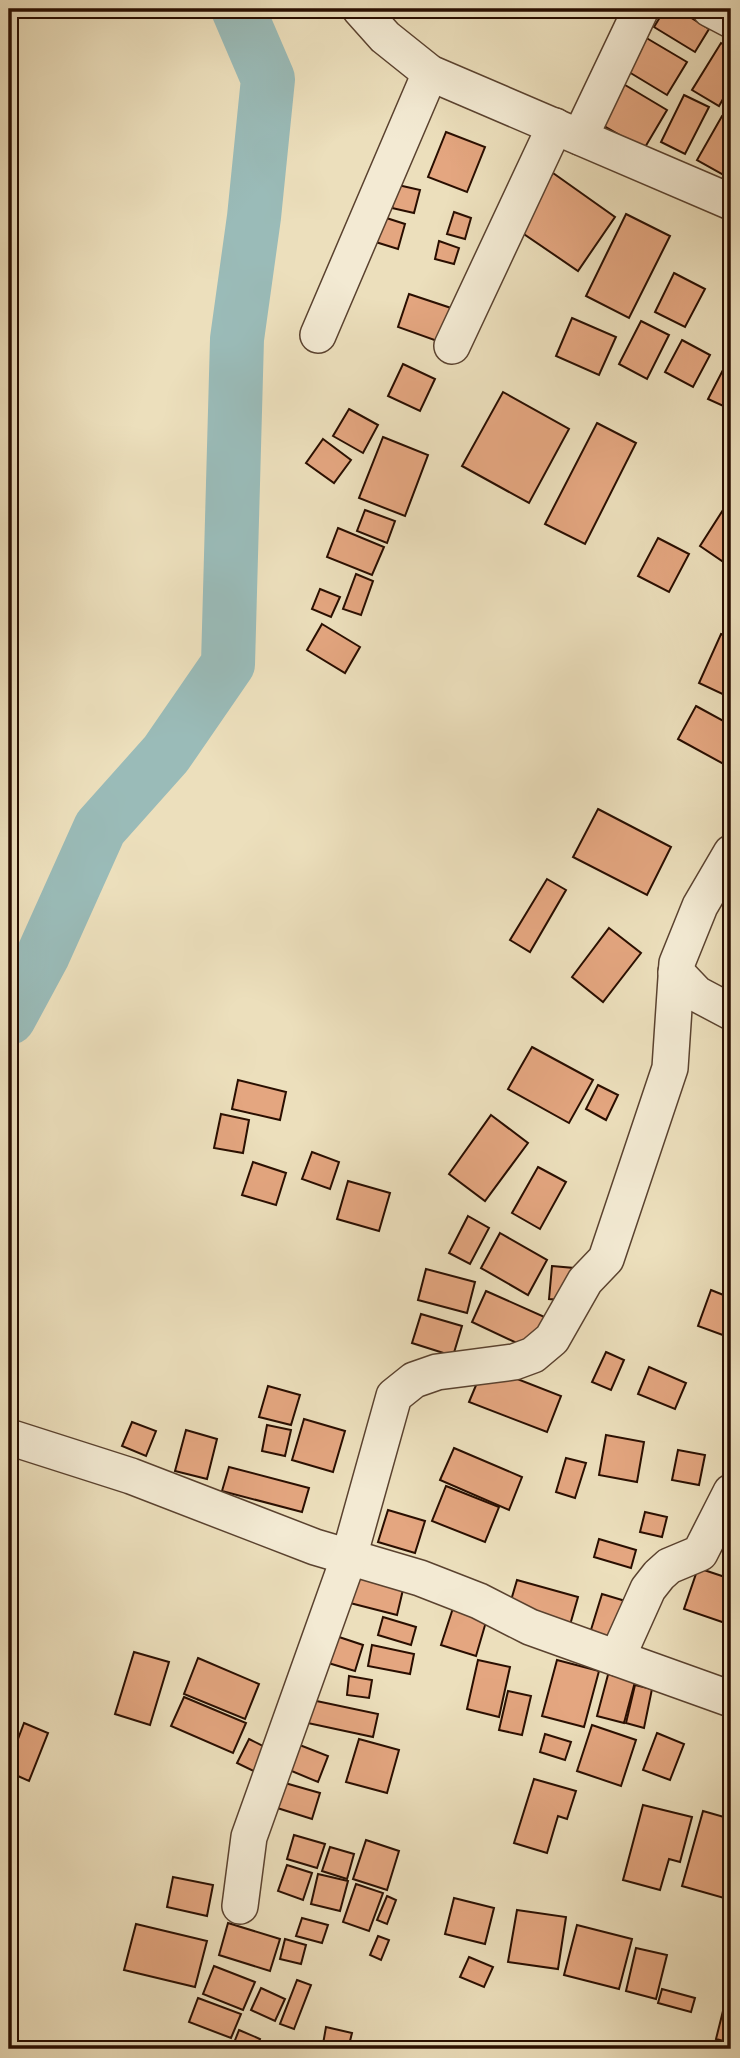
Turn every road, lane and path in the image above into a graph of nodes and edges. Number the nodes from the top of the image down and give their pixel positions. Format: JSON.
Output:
{"nodes":[{"id":1,"x":360,"y":9,"type":"edge"},
{"id":2,"x":641,"y":9,"type":"edge"},
{"id":3,"x":710,"y":9,"type":"edge"},
{"id":4,"x":731,"y":20,"type":"edge"},
{"id":5,"x":430,"y":73,"type":"junction"},
{"id":6,"x":568,"y":132,"type":"junction"},
{"id":7,"x":731,"y":202,"type":"edge"},
{"id":8,"x":318,"y":335,"type":"dead end"},
{"id":9,"x":452,"y":346,"type":"dead end"},
{"id":10,"x":731,"y":853,"type":"edge"},
{"id":11,"x":676,"y":972,"type":"junction"},
{"id":12,"x":731,"y":1012,"type":"edge"},
{"id":13,"x":9,"y":1437,"type":"edge"},
{"id":14,"x":731,"y":1492,"type":"edge"},
{"id":15,"x":349,"y":1557,"type":"junction"},
{"id":16,"x":617,"y":1658,"type":"junction"},
{"id":17,"x":731,"y":1699,"type":"edge"},
{"id":18,"x":240,"y":1906,"type":"dead end"}],
"edges":[{"from":1,"to":5,"type":"street"},
{"from":2,"to":6,"type":"street"},
{"from":3,"to":4,"type":"street"},
{"from":5,"to":6,"type":"street"},
{"from":5,"to":8,"type":"street"},
{"from":6,"to":7,"type":"street"},
{"from":6,"to":9,"type":"street"},
{"from":10,"to":11,"type":"street"},
{"from":11,"to":12,"type":"street"},
{"from":11,"to":15,"type":"street"},
{"from":13,"to":15,"type":"street"},
{"from":14,"to":16,"type":"street"},
{"from":15,"to":16,"type":"street"},
{"from":15,"to":18,"type":"street"},
{"from":16,"to":17,"type":"street"}]}
